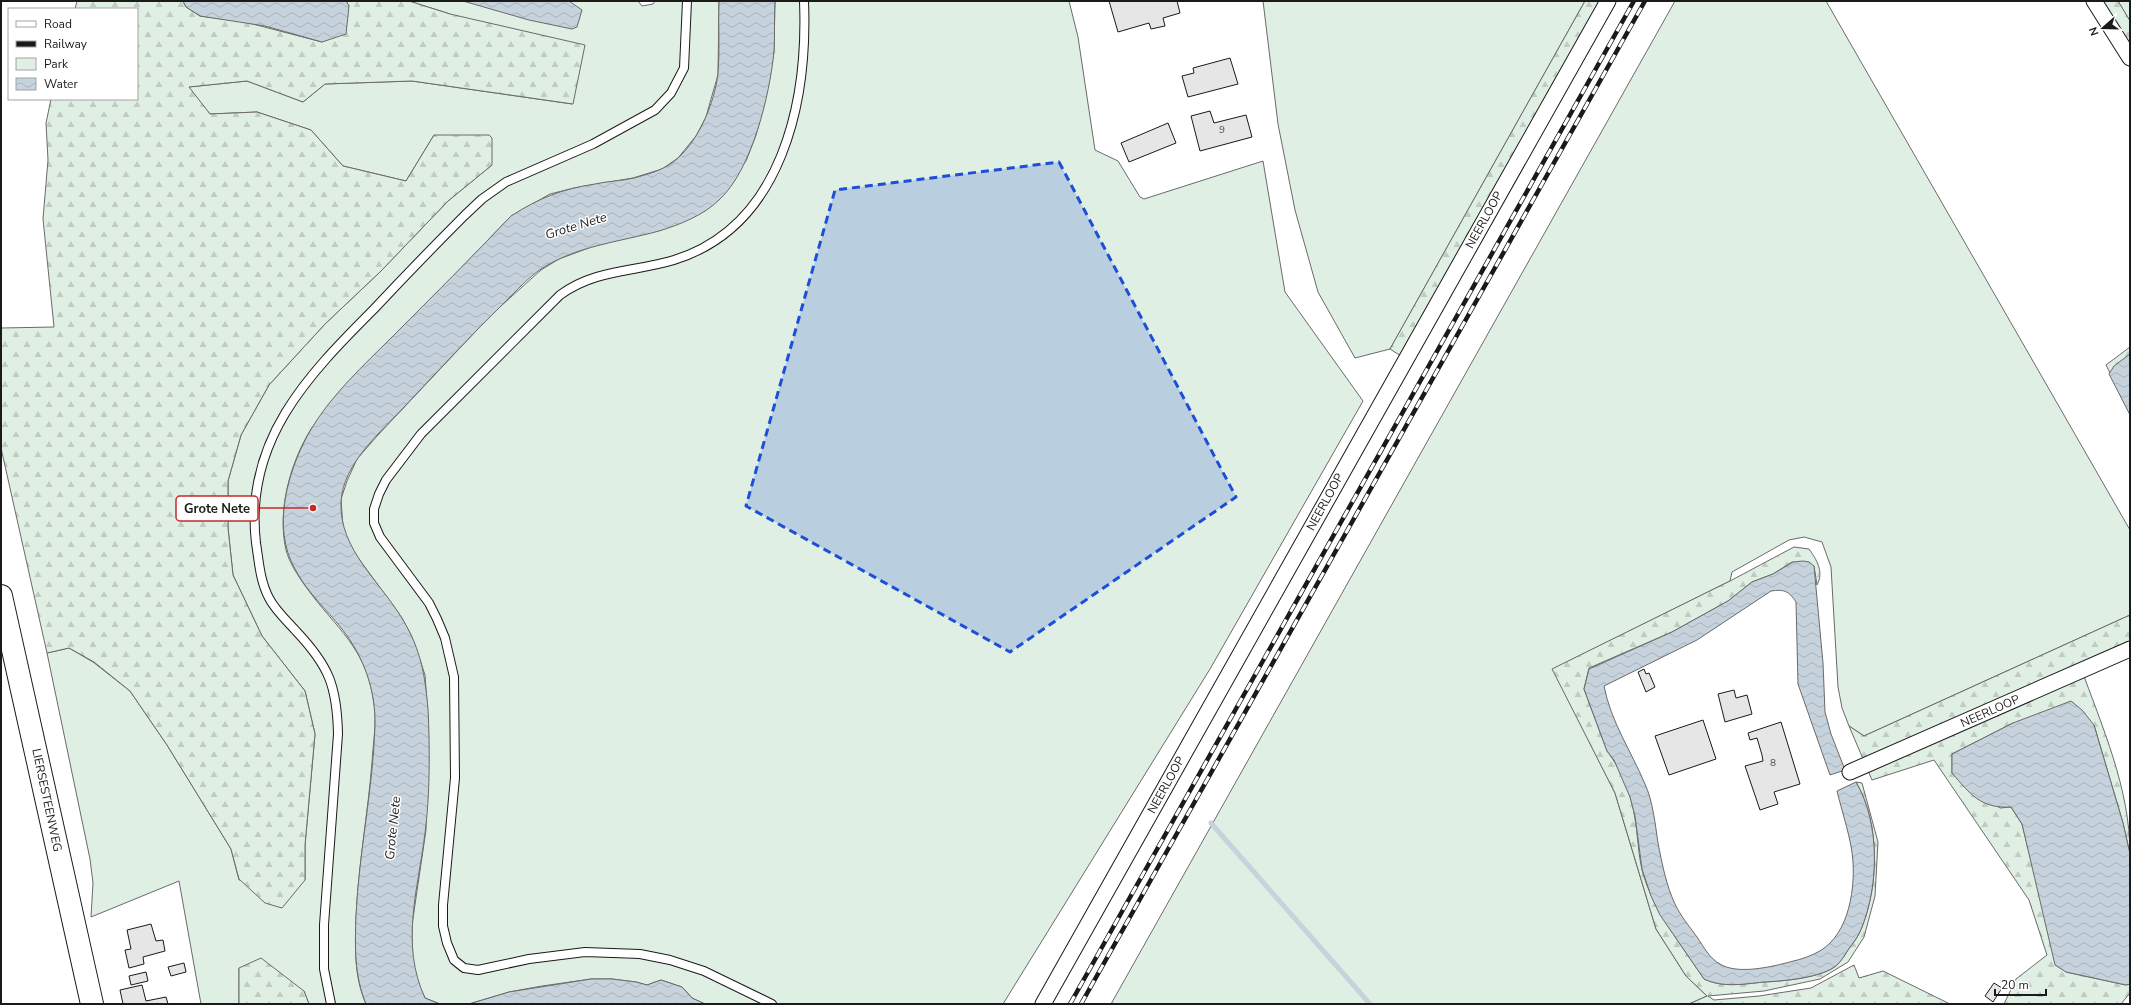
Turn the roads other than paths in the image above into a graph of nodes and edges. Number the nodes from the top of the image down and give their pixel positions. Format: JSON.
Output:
{"nodes":[{"id":1,"x":687,"y":1,"type":"edge"},
{"id":2,"x":804,"y":1,"type":"edge"},
{"id":3,"x":1608,"y":1,"type":"edge"},
{"id":4,"x":2094,"y":1,"type":"edge"},
{"id":5,"x":2130,"y":58,"type":"edge"},
{"id":6,"x":1,"y":596,"type":"edge"},
{"id":7,"x":2130,"y":649,"type":"edge"},
{"id":8,"x":1850,"y":772,"type":"dead end"},
{"id":9,"x":92,"y":1004,"type":"edge"},
{"id":10,"x":331,"y":1004,"type":"edge"},
{"id":11,"x":772,"y":1004,"type":"edge"},
{"id":12,"x":1043,"y":1004,"type":"edge"}],
"edges":[{"from":1,"to":10,"type":"lane"},
{"from":2,"to":11,"type":"lane"},
{"from":3,"to":12,"type":"street","name":"NEERLOOP"},
{"from":4,"to":5,"type":"street"},
{"from":6,"to":9,"type":"main road","name":"LIERSESTEENWEG"},
{"from":7,"to":8,"type":"street","name":"NEERLOOP"}]}
